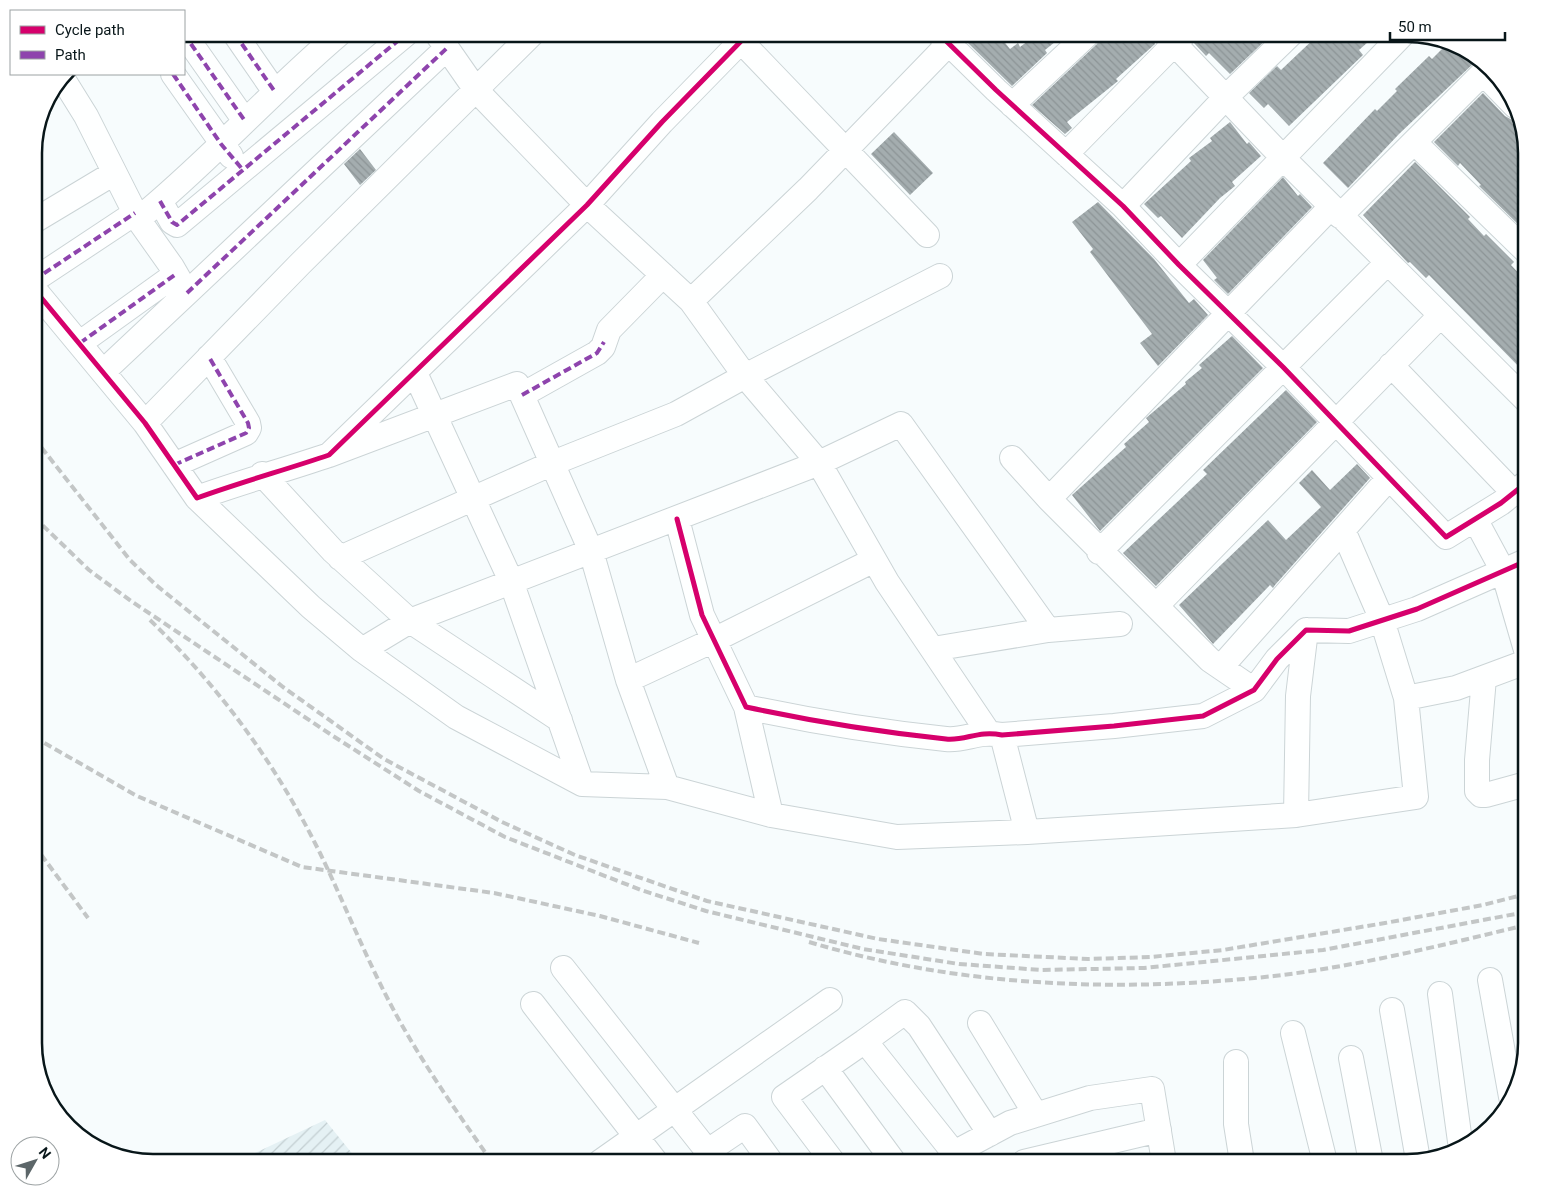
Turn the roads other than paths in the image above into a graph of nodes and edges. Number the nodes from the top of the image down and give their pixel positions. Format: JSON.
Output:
{"nodes":[{"id":1,"x":190,"y":42,"type":"edge"},
{"id":2,"x":241,"y":42,"type":"edge"},
{"id":3,"x":330,"y":42,"type":"edge"},
{"id":4,"x":396,"y":42,"type":"edge"},
{"id":5,"x":441,"y":42,"type":"edge"},
{"id":6,"x":443,"y":42,"type":"edge"},
{"id":7,"x":524,"y":42,"type":"edge"},
{"id":8,"x":735,"y":42,"type":"edge"},
{"id":9,"x":747,"y":42,"type":"edge"},
{"id":10,"x":943,"y":42,"type":"edge"},
{"id":11,"x":953,"y":42,"type":"edge"},
{"id":12,"x":1079,"y":42,"type":"edge"},
{"id":13,"x":1169,"y":42,"type":"edge"},
{"id":14,"x":1178,"y":42,"type":"edge"},
{"id":15,"x":1284,"y":42,"type":"edge"},
{"id":16,"x":1395,"y":42,"type":"edge"},
{"id":17,"x":1483,"y":73,"type":"edge"},
{"id":18,"x":174,"y":75,"type":"edge"},
{"id":19,"x":67,"y":85,"type":"edge"},
{"id":20,"x":476,"y":90,"type":"junction"},
{"id":21,"x":275,"y":92,"type":"junction"},
{"id":22,"x":1226,"y":97,"type":"junction"},
{"id":23,"x":1012,"y":105,"type":"junction"},
{"id":24,"x":245,"y":121,"type":"junction"},
{"id":25,"x":1414,"y":142,"type":"junction"},
{"id":26,"x":221,"y":144,"type":"junction"},
{"id":27,"x":846,"y":150,"type":"junction"},
{"id":28,"x":1066,"y":154,"type":"junction"},
{"id":29,"x":1282,"y":157,"type":"junction"},
{"id":30,"x":243,"y":170,"type":"junction"},
{"id":31,"x":114,"y":173,"type":"junction"},
{"id":32,"x":160,"y":201,"type":"junction"},
{"id":33,"x":587,"y":205,"type":"junction"},
{"id":34,"x":1122,"y":206,"type":"junction"},
{"id":35,"x":1336,"y":211,"type":"junction"},
{"id":36,"x":43,"y":215,"type":"edge"},
{"id":37,"x":136,"y":216,"type":"junction"},
{"id":38,"x":927,"y":235,"type":"dead end"},
{"id":39,"x":1518,"y":243,"type":"edge"},
{"id":40,"x":1388,"y":263,"type":"junction"},
{"id":41,"x":1179,"y":265,"type":"junction"},
{"id":42,"x":43,"y":274,"type":"edge"},
{"id":43,"x":663,"y":275,"type":"junction"},
{"id":44,"x":940,"y":276,"type":"dead end"},
{"id":45,"x":182,"y":284,"type":"junction"},
{"id":46,"x":43,"y":300,"type":"edge"},
{"id":47,"x":691,"y":301,"type":"junction"},
{"id":48,"x":1227,"y":313,"type":"junction"},
{"id":49,"x":1440,"y":316,"type":"junction"},
{"id":50,"x":80,"y":343,"type":"junction"},
{"id":51,"x":209,"y":357,"type":"junction"},
{"id":52,"x":1391,"y":365,"type":"junction"},
{"id":53,"x":1283,"y":367,"type":"junction"},
{"id":54,"x":104,"y":371,"type":"junction"},
{"id":55,"x":415,"y":374,"type":"junction"},
{"id":56,"x":745,"y":376,"type":"junction"},
{"id":57,"x":1518,"y":392,"type":"edge"},
{"id":58,"x":522,"y":395,"type":"junction"},
{"id":59,"x":436,"y":416,"type":"junction"},
{"id":60,"x":1335,"y":421,"type":"junction"},
{"id":61,"x":145,"y":423,"type":"junction"},
{"id":62,"x":329,"y":455,"type":"junction"},
{"id":63,"x":1012,"y":458,"type":"dead end"},
{"id":64,"x":554,"y":463,"type":"junction"},
{"id":65,"x":819,"y":463,"type":"junction"},
{"id":66,"x":174,"y":465,"type":"junction"},
{"id":67,"x":262,"y":474,"type":"junction"},
{"id":68,"x":1390,"y":478,"type":"junction"},
{"id":69,"x":1518,"y":486,"type":"edge"},
{"id":70,"x":1518,"y":489,"type":"edge"},
{"id":71,"x":197,"y":498,"type":"junction"},
{"id":72,"x":473,"y":498,"type":"junction"},
{"id":73,"x":1048,"y":499,"type":"junction"},
{"id":74,"x":1475,"y":518,"type":"junction"},
{"id":75,"x":676,"y":519,"type":"junction"},
{"id":76,"x":1343,"y":530,"type":"junction"},
{"id":77,"x":591,"y":551,"type":"junction"},
{"id":78,"x":1100,"y":552,"type":"junction"},
{"id":79,"x":340,"y":558,"type":"junction"},
{"id":80,"x":874,"y":560,"type":"junction"},
{"id":81,"x":1518,"y":564,"type":"edge"},
{"id":82,"x":1503,"y":571,"type":"junction"},
{"id":83,"x":511,"y":581,"type":"junction"},
{"id":84,"x":1156,"y":606,"type":"junction"},
{"id":85,"x":1382,"y":620,"type":"junction"},
{"id":86,"x":410,"y":621,"type":"junction"},
{"id":87,"x":1518,"y":623,"type":"edge"},
{"id":88,"x":1120,"y":624,"type":"dead end"},
{"id":89,"x":1048,"y":630,"type":"junction"},
{"id":90,"x":1306,"y":630,"type":"junction"},
{"id":91,"x":714,"y":640,"type":"junction"},
{"id":92,"x":933,"y":649,"type":"junction"},
{"id":93,"x":362,"y":650,"type":"junction"},
{"id":94,"x":1518,"y":665,"type":"edge"},
{"id":95,"x":1221,"y":667,"type":"junction"},
{"id":96,"x":1484,"y":678,"type":"junction"},
{"id":97,"x":628,"y":680,"type":"junction"},
{"id":98,"x":1254,"y":690,"type":"junction"},
{"id":99,"x":1406,"y":698,"type":"junction"},
{"id":100,"x":746,"y":707,"type":"junction"},
{"id":101,"x":560,"y":720,"type":"junction"},
{"id":102,"x":995,"y":734,"type":"junction"},
{"id":103,"x":582,"y":784,"type":"junction"},
{"id":104,"x":1518,"y":786,"type":"edge"},
{"id":105,"x":667,"y":787,"type":"junction"},
{"id":106,"x":771,"y":815,"type":"junction"},
{"id":107,"x":1296,"y":815,"type":"junction"},
{"id":108,"x":1027,"y":832,"type":"junction"},
{"id":109,"x":563,"y":968,"type":"dead end"},
{"id":110,"x":1490,"y":980,"type":"dead end"},
{"id":111,"x":1440,"y":994,"type":"dead end"},
{"id":112,"x":830,"y":1000,"type":"dead end"},
{"id":113,"x":533,"y":1004,"type":"dead end"},
{"id":114,"x":1392,"y":1010,"type":"dead end"},
{"id":115,"x":980,"y":1023,"type":"dead end"},
{"id":116,"x":1293,"y":1034,"type":"dead end"},
{"id":117,"x":865,"y":1041,"type":"junction"},
{"id":118,"x":1351,"y":1058,"type":"dead end"},
{"id":119,"x":1236,"y":1062,"type":"dead end"},
{"id":120,"x":825,"y":1068,"type":"junction"},
{"id":121,"x":1509,"y":1085,"type":"edge"},
{"id":122,"x":674,"y":1110,"type":"junction"},
{"id":123,"x":1036,"y":1115,"type":"junction"},
{"id":124,"x":1159,"y":1130,"type":"junction"},
{"id":125,"x":990,"y":1134,"type":"junction"},
{"id":126,"x":637,"y":1136,"type":"junction"},
{"id":127,"x":1460,"y":1140,"type":"edge"},
{"id":128,"x":1417,"y":1153,"type":"edge"},
{"id":129,"x":611,"y":1154,"type":"edge"},
{"id":130,"x":650,"y":1154,"type":"edge"},
{"id":131,"x":710,"y":1154,"type":"edge"},
{"id":132,"x":715,"y":1154,"type":"edge"},
{"id":133,"x":765,"y":1154,"type":"edge"},
{"id":134,"x":827,"y":1154,"type":"edge"},
{"id":135,"x":888,"y":1154,"type":"edge"},
{"id":136,"x":954,"y":1154,"type":"edge"},
{"id":137,"x":962,"y":1154,"type":"edge"},
{"id":138,"x":1058,"y":1154,"type":"edge"},
{"id":139,"x":1163,"y":1154,"type":"edge"},
{"id":140,"x":1241,"y":1154,"type":"edge"},
{"id":141,"x":1322,"y":1154,"type":"edge"},
{"id":142,"x":1370,"y":1154,"type":"edge"}],
"edges":[{"from":1,"to":24,"type":"street"},
{"from":2,"to":21,"type":"street"},
{"from":3,"to":21,"type":"street"},
{"from":4,"to":30,"type":"street"},
{"from":5,"to":45,"type":"street"},
{"from":6,"to":20,"type":"street"},
{"from":7,"to":20,"type":"street"},
{"from":8,"to":33,"type":"street"},
{"from":9,"to":27,"type":"street"},
{"from":10,"to":27,"type":"street"},
{"from":11,"to":23,"type":"street"},
{"from":12,"to":23,"type":"street"},
{"from":13,"to":28,"type":"street"},
{"from":14,"to":22,"type":"street"},
{"from":15,"to":22,"type":"street"},
{"from":16,"to":29,"type":"street"},
{"from":17,"to":25,"type":"street"},
{"from":18,"to":26,"type":"street"},
{"from":19,"to":31,"type":"street"},
{"from":20,"to":33,"type":"street"},
{"from":20,"to":51,"type":"street"},
{"from":21,"to":24,"type":"street"},
{"from":22,"to":29,"type":"street"},
{"from":22,"to":34,"type":"street"},
{"from":23,"to":28,"type":"street"},
{"from":24,"to":26,"type":"street"},
{"from":25,"to":35,"type":"street"},
{"from":25,"to":39,"type":"street"},
{"from":26,"to":30,"type":"street"},
{"from":26,"to":32,"type":"street"},
{"from":27,"to":38,"type":"street"},
{"from":27,"to":47,"type":"street"},
{"from":28,"to":34,"type":"street"},
{"from":29,"to":35,"type":"street"},
{"from":29,"to":41,"type":"street"},
{"from":30,"to":32,"type":"street"},
{"from":31,"to":36,"type":"street"},
{"from":31,"to":37,"type":"street"},
{"from":32,"to":37,"type":"street"},
{"from":33,"to":43,"type":"street"},
{"from":33,"to":55,"type":"street"},
{"from":34,"to":41,"type":"street"},
{"from":35,"to":40,"type":"street"},
{"from":35,"to":48,"type":"street"},
{"from":37,"to":42,"type":"street"},
{"from":37,"to":45,"type":"street"},
{"from":40,"to":49,"type":"street"},
{"from":40,"to":53,"type":"street"},
{"from":41,"to":48,"type":"street"},
{"from":43,"to":47,"type":"street"},
{"from":43,"to":58,"type":"street"},
{"from":44,"to":56,"type":"street"},
{"from":45,"to":50,"type":"street"},
{"from":45,"to":54,"type":"street"},
{"from":46,"to":50,"type":"street"},
{"from":47,"to":56,"type":"street"},
{"from":48,"to":53,"type":"street"},
{"from":48,"to":73,"type":"street"},
{"from":49,"to":52,"type":"street"},
{"from":49,"to":57,"type":"street"},
{"from":50,"to":54,"type":"street"},
{"from":51,"to":61,"type":"street"},
{"from":51,"to":66,"type":"street"},
{"from":52,"to":60,"type":"street"},
{"from":52,"to":69,"type":"street"},
{"from":53,"to":60,"type":"street"},
{"from":53,"to":78,"type":"street"},
{"from":54,"to":61,"type":"street"},
{"from":55,"to":59,"type":"street"},
{"from":55,"to":62,"type":"street"},
{"from":56,"to":64,"type":"street"},
{"from":56,"to":65,"type":"street"},
{"from":58,"to":59,"type":"street"},
{"from":58,"to":64,"type":"street"},
{"from":59,"to":62,"type":"street"},
{"from":59,"to":72,"type":"street"},
{"from":60,"to":68,"type":"street"},
{"from":60,"to":84,"type":"street"},
{"from":61,"to":66,"type":"street"},
{"from":62,"to":67,"type":"street"},
{"from":63,"to":73,"type":"street"},
{"from":64,"to":72,"type":"street"},
{"from":64,"to":77,"type":"street"},
{"from":65,"to":75,"type":"street"},
{"from":65,"to":80,"type":"street"},
{"from":65,"to":89,"type":"street"},
{"from":66,"to":71,"type":"street"},
{"from":67,"to":71,"type":"street"},
{"from":67,"to":79,"type":"street"},
{"from":68,"to":74,"type":"street"},
{"from":68,"to":76,"type":"street"},
{"from":70,"to":74,"type":"street"},
{"from":71,"to":93,"type":"street"},
{"from":72,"to":79,"type":"street"},
{"from":72,"to":83,"type":"street"},
{"from":73,"to":78,"type":"street"},
{"from":74,"to":82,"type":"street"},
{"from":75,"to":77,"type":"street"},
{"from":75,"to":91,"type":"street"},
{"from":76,"to":85,"type":"street"},
{"from":76,"to":95,"type":"street"},
{"from":77,"to":83,"type":"street"},
{"from":77,"to":97,"type":"street"},
{"from":78,"to":84,"type":"street"},
{"from":79,"to":86,"type":"street"},
{"from":80,"to":91,"type":"street"},
{"from":80,"to":92,"type":"street"},
{"from":81,"to":82,"type":"street"},
{"from":82,"to":85,"type":"street"},
{"from":82,"to":87,"type":"street"},
{"from":83,"to":86,"type":"street"},
{"from":83,"to":101,"type":"street"},
{"from":84,"to":95,"type":"street"},
{"from":85,"to":90,"type":"street"},
{"from":85,"to":99,"type":"street"},
{"from":86,"to":93,"type":"street"},
{"from":86,"to":101,"type":"street"},
{"from":88,"to":89,"type":"street"},
{"from":89,"to":92,"type":"street"},
{"from":90,"to":98,"type":"street"},
{"from":90,"to":107,"type":"street"},
{"from":91,"to":97,"type":"street"},
{"from":91,"to":100,"type":"street"},
{"from":92,"to":102,"type":"street"},
{"from":93,"to":103,"type":"street"},
{"from":94,"to":96,"type":"street"},
{"from":95,"to":98,"type":"street"},
{"from":96,"to":99,"type":"street"},
{"from":96,"to":104,"type":"street"},
{"from":97,"to":105,"type":"street"},
{"from":98,"to":102,"type":"street"},
{"from":99,"to":107,"type":"street"},
{"from":100,"to":102,"type":"street"},
{"from":100,"to":106,"type":"street"},
{"from":101,"to":103,"type":"street"},
{"from":102,"to":108,"type":"street"},
{"from":103,"to":105,"type":"street"},
{"from":105,"to":106,"type":"street"},
{"from":106,"to":108,"type":"street"},
{"from":107,"to":108,"type":"street"},
{"from":109,"to":122,"type":"street"},
{"from":110,"to":121,"type":"street"},
{"from":111,"to":127,"type":"street"},
{"from":112,"to":122,"type":"street"},
{"from":113,"to":126,"type":"street"},
{"from":114,"to":128,"type":"street"},
{"from":115,"to":123,"type":"street"},
{"from":116,"to":141,"type":"street"},
{"from":117,"to":120,"type":"street"},
{"from":117,"to":125,"type":"street"},
{"from":117,"to":136,"type":"street"},
{"from":118,"to":142,"type":"street"},
{"from":119,"to":140,"type":"street"},
{"from":120,"to":134,"type":"street"},
{"from":120,"to":135,"type":"street"},
{"from":122,"to":126,"type":"street"},
{"from":122,"to":131,"type":"street"},
{"from":123,"to":124,"type":"street"},
{"from":123,"to":125,"type":"street"},
{"from":124,"to":138,"type":"street"},
{"from":124,"to":139,"type":"street"},
{"from":125,"to":137,"type":"street"},
{"from":126,"to":129,"type":"street"},
{"from":126,"to":130,"type":"street"},
{"from":132,"to":133,"type":"street"}]}
